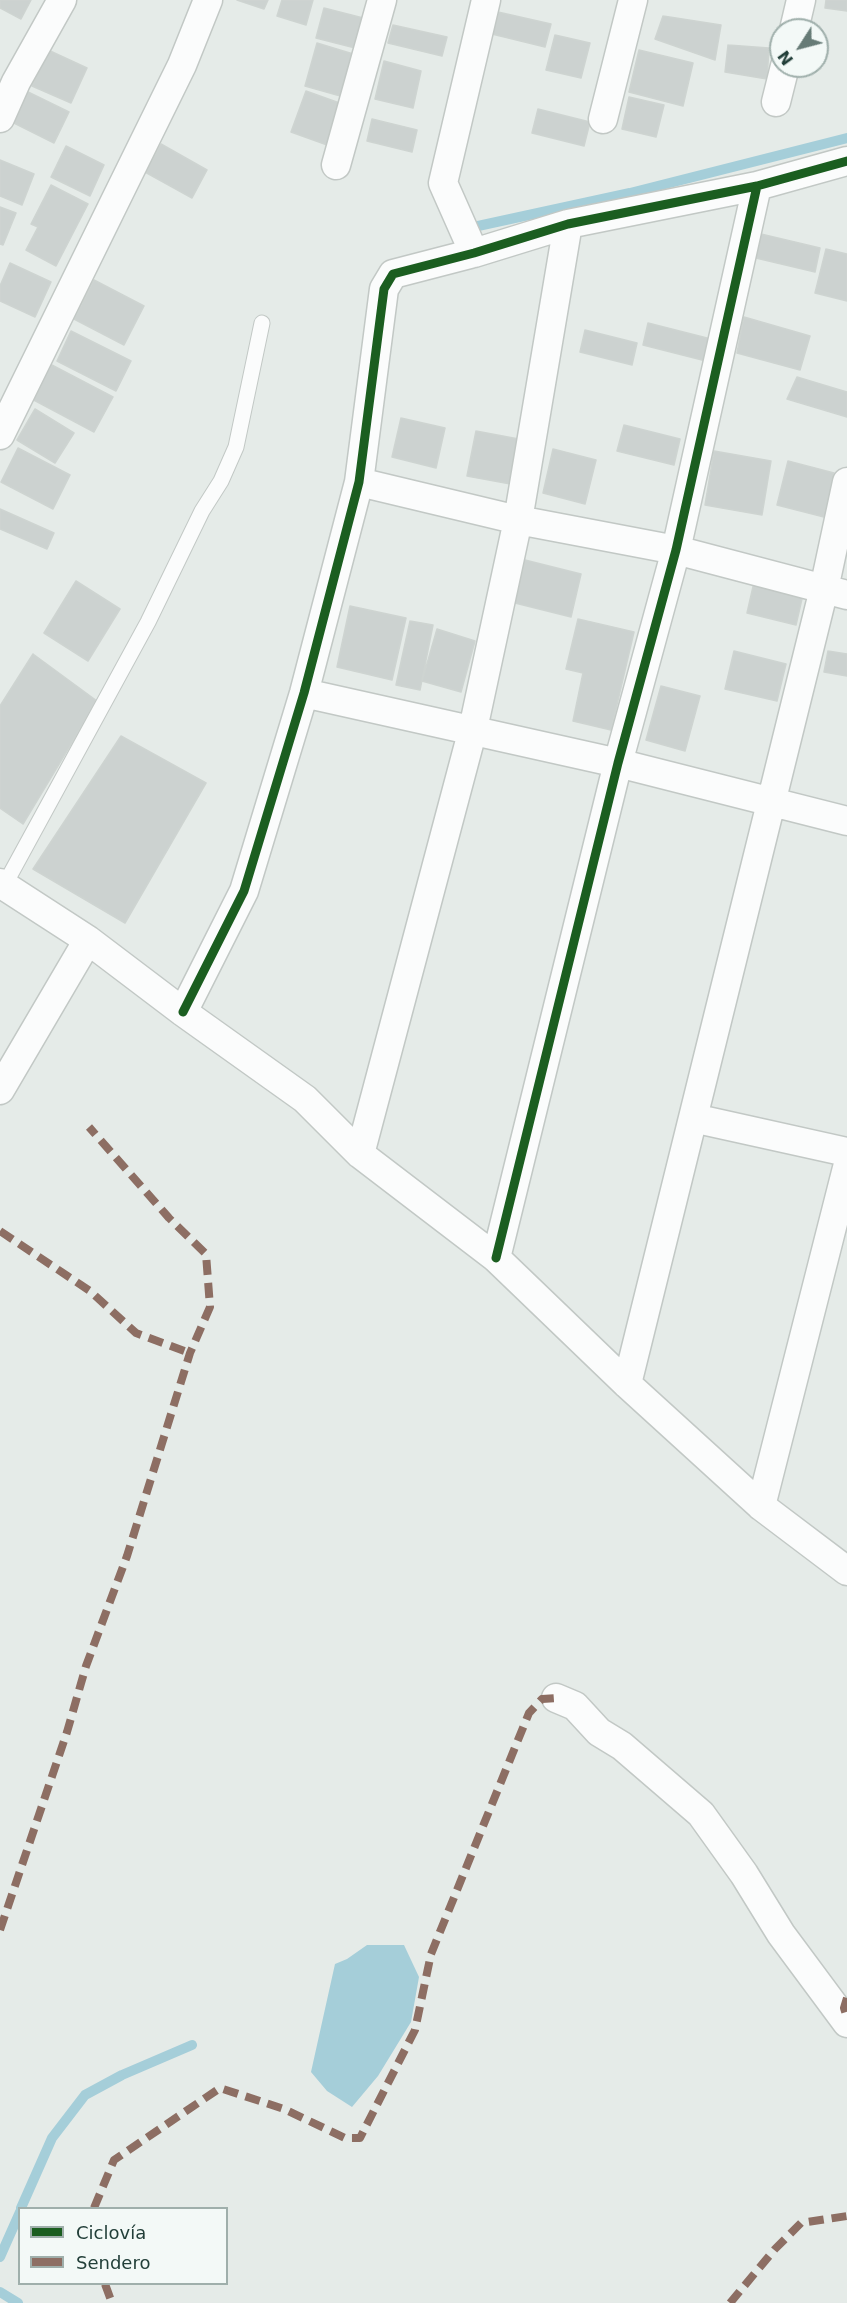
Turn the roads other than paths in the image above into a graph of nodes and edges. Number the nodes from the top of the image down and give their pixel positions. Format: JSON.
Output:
{"nodes":[{"id":1,"x":62,"y":0,"type":"edge"},
{"id":2,"x":208,"y":0,"type":"edge"},
{"id":3,"x":382,"y":0,"type":"edge"},
{"id":4,"x":486,"y":0,"type":"edge"},
{"id":5,"x":633,"y":0,"type":"edge"},
{"id":6,"x":801,"y":0,"type":"edge"},
{"id":7,"x":797,"y":18,"type":"edge"},
{"id":8,"x":8,"y":78,"type":"edge"},
{"id":9,"x":782,"y":78,"type":"edge"},
{"id":10,"x":776,"y":102,"type":"dead end"},
{"id":11,"x":0,"y":118,"type":"edge"},
{"id":12,"x":603,"y":119,"type":"dead end"},
{"id":13,"x":847,"y":161,"type":"edge"},
{"id":14,"x":336,"y":165,"type":"dead end"},
{"id":15,"x":757,"y":186,"type":"junction"},
{"id":16,"x":568,"y":224,"type":"junction"},
{"id":17,"x":474,"y":253,"type":"junction"},
{"id":18,"x":262,"y":323,"type":"dead end"},
{"id":19,"x":0,"y":435,"type":"edge"},
{"id":20,"x":359,"y":482,"type":"junction"},
{"id":21,"x":847,"y":482,"type":"edge"},
{"id":22,"x":518,"y":520,"type":"junction"},
{"id":23,"x":676,"y":549,"type":"junction"},
{"id":24,"x":836,"y":592,"type":"edge"},
{"id":25,"x":304,"y":693,"type":"junction"},
{"id":26,"x":473,"y":729,"type":"junction"},
{"id":27,"x":618,"y":763,"type":"junction"},
{"id":28,"x":772,"y":803,"type":"junction"},
{"id":29,"x":847,"y":821,"type":"edge"},
{"id":30,"x":2,"y":885,"type":"edge"},
{"id":31,"x":88,"y":940,"type":"junction"},
{"id":32,"x":183,"y":1012,"type":"junction"},
{"id":33,"x":0,"y":1090,"type":"edge"},
{"id":34,"x":693,"y":1118,"type":"junction"},
{"id":35,"x":847,"y":1152,"type":"edge"},
{"id":36,"x":360,"y":1154,"type":"junction"},
{"id":37,"x":847,"y":1168,"type":"edge"},
{"id":38,"x":496,"y":1258,"type":"junction"},
{"id":39,"x":627,"y":1384,"type":"junction"},
{"id":40,"x":761,"y":1506,"type":"junction"},
{"id":41,"x":847,"y":1571,"type":"edge"},
{"id":42,"x":556,"y":1698,"type":"dead end"},
{"id":43,"x":847,"y":2023,"type":"edge"}],
"edges":[{"from":1,"to":8,"type":"street"},
{"from":2,"to":19,"type":"street"},
{"from":3,"to":14,"type":"street"},
{"from":4,"to":17,"type":"street"},
{"from":5,"to":12,"type":"street"},
{"from":6,"to":7,"type":"street"},
{"from":8,"to":11,"type":"street"},
{"from":9,"to":10,"type":"street"},
{"from":13,"to":15,"type":"street"},
{"from":15,"to":16,"type":"street"},
{"from":15,"to":23,"type":"street"},
{"from":16,"to":17,"type":"street"},
{"from":16,"to":22,"type":"street"},
{"from":17,"to":20,"type":"street"},
{"from":18,"to":30,"type":"lane"},
{"from":20,"to":22,"type":"street"},
{"from":20,"to":25,"type":"street"},
{"from":21,"to":24,"type":"street"},
{"from":22,"to":23,"type":"street"},
{"from":22,"to":26,"type":"street"},
{"from":23,"to":24,"type":"street"},
{"from":23,"to":27,"type":"street"},
{"from":24,"to":28,"type":"street"},
{"from":25,"to":26,"type":"street"},
{"from":25,"to":32,"type":"street"},
{"from":26,"to":27,"type":"street"},
{"from":26,"to":36,"type":"street"},
{"from":27,"to":28,"type":"street"},
{"from":27,"to":38,"type":"street"},
{"from":28,"to":29,"type":"street"},
{"from":28,"to":34,"type":"street"},
{"from":30,"to":31,"type":"street"},
{"from":31,"to":32,"type":"street"},
{"from":31,"to":33,"type":"street"},
{"from":32,"to":36,"type":"street"},
{"from":34,"to":35,"type":"street"},
{"from":34,"to":39,"type":"street"},
{"from":36,"to":38,"type":"street"},
{"from":37,"to":40,"type":"street"},
{"from":38,"to":39,"type":"street"},
{"from":39,"to":40,"type":"street"},
{"from":40,"to":41,"type":"street"},
{"from":42,"to":43,"type":"street"}]}
